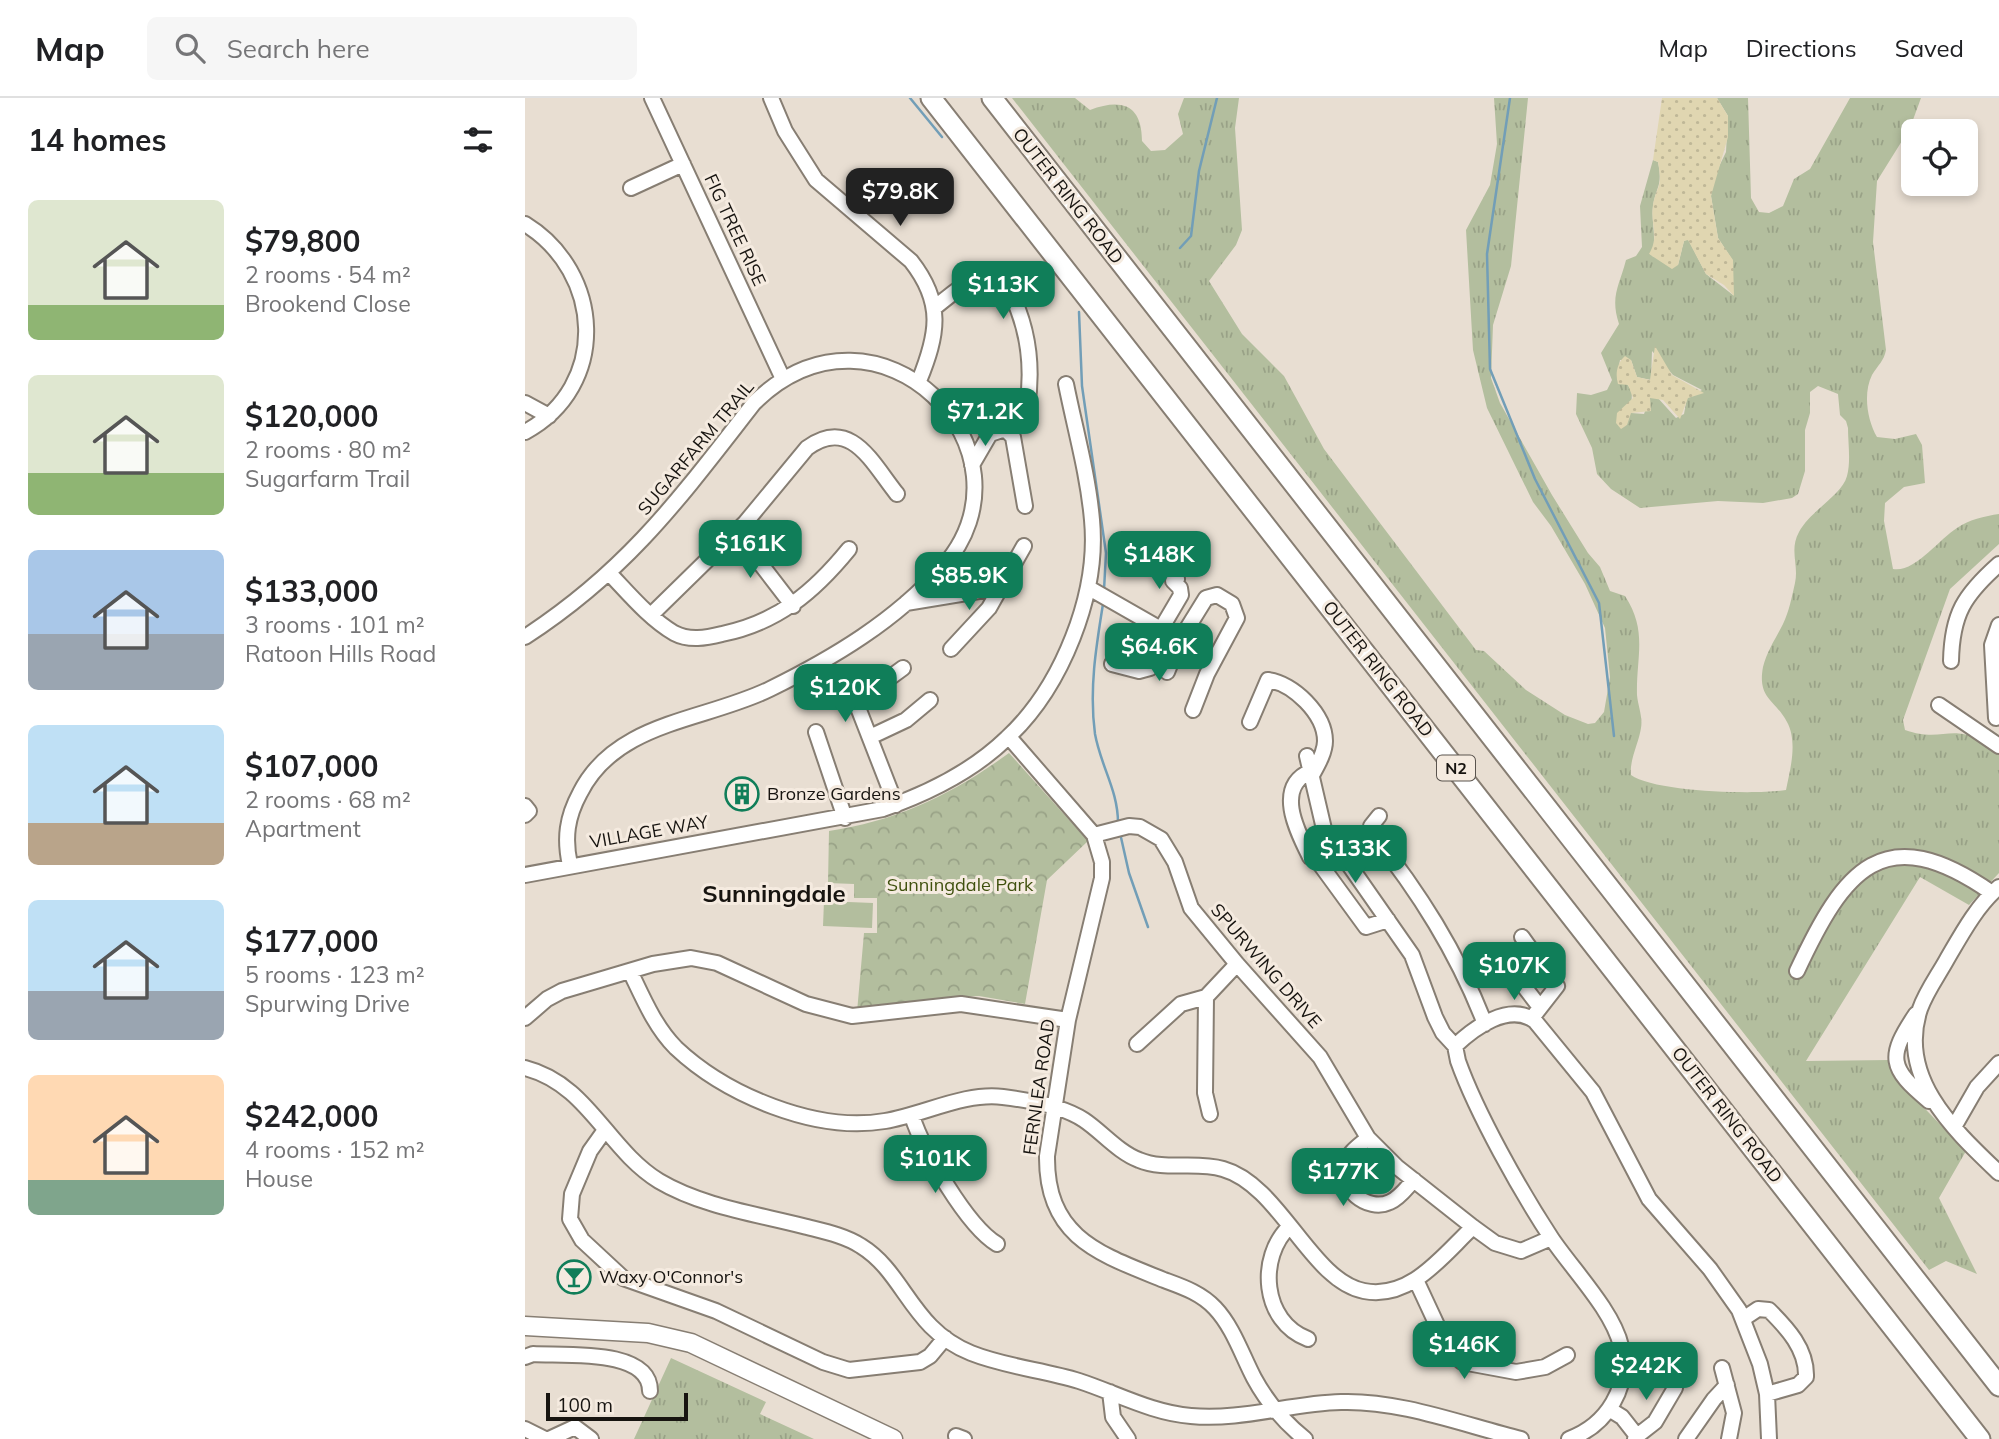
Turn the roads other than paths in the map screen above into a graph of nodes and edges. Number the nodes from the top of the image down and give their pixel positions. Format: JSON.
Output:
{"nodes":[{"id":1,"x":652,"y":98,"type":"edge"},
{"id":2,"x":771,"y":98,"type":"edge"},
{"id":3,"x":931,"y":98,"type":"edge"},
{"id":4,"x":992,"y":98,"type":"edge"},
{"id":5,"x":683,"y":164,"type":"junction"},
{"id":6,"x":631,"y":188,"type":"dead end"},
{"id":7,"x":525,"y":224,"type":"edge"},
{"id":8,"x":934,"y":308,"type":"junction"},
{"id":9,"x":783,"y":379,"type":"junction"},
{"id":10,"x":919,"y":382,"type":"junction"},
{"id":11,"x":1066,"y":384,"type":"dead end"},
{"id":12,"x":525,"y":403,"type":"edge"},
{"id":13,"x":1027,"y":408,"type":"dead end"},
{"id":14,"x":549,"y":416,"type":"junction"},
{"id":15,"x":525,"y":432,"type":"edge"},
{"id":16,"x":971,"y":465,"type":"junction"},
{"id":17,"x":897,"y":494,"type":"dead end"},
{"id":18,"x":1025,"y":506,"type":"dead end"},
{"id":19,"x":736,"y":532,"type":"junction"},
{"id":20,"x":1024,"y":546,"type":"dead end"},
{"id":21,"x":849,"y":549,"type":"dead end"},
{"id":22,"x":1999,"y":564,"type":"edge"},
{"id":23,"x":611,"y":574,"type":"junction"},
{"id":24,"x":1177,"y":579,"type":"dead end"},
{"id":25,"x":1003,"y":587,"type":"junction"},
{"id":26,"x":1089,"y":588,"type":"junction"},
{"id":27,"x":907,"y":603,"type":"junction"},
{"id":28,"x":793,"y":606,"type":"junction"},
{"id":29,"x":651,"y":615,"type":"junction"},
{"id":30,"x":1999,"y":625,"type":"edge"},
{"id":31,"x":1161,"y":629,"type":"junction"},
{"id":32,"x":525,"y":637,"type":"edge"},
{"id":33,"x":1180,"y":640,"type":"junction"},
{"id":34,"x":951,"y":649,"type":"dead end"},
{"id":35,"x":1951,"y":660,"type":"dead end"},
{"id":36,"x":1112,"y":664,"type":"dead end"},
{"id":37,"x":903,"y":668,"type":"dead end"},
{"id":38,"x":1167,"y":673,"type":"dead end"},
{"id":39,"x":930,"y":700,"type":"dead end"},
{"id":40,"x":1939,"y":705,"type":"dead end"},
{"id":41,"x":1193,"y":710,"type":"dead end"},
{"id":42,"x":1996,"y":718,"type":"dead end"},
{"id":43,"x":1250,"y":722,"type":"dead end"},
{"id":44,"x":816,"y":732,"type":"dead end"},
{"id":45,"x":870,"y":737,"type":"junction"},
{"id":46,"x":1009,"y":737,"type":"junction"},
{"id":47,"x":1999,"y":746,"type":"edge"},
{"id":48,"x":1310,"y":768,"type":"junction"},
{"id":49,"x":896,"y":805,"type":"junction"},
{"id":50,"x":525,"y":806,"type":"edge"},
{"id":51,"x":525,"y":816,"type":"edge"},
{"id":52,"x":1379,"y":816,"type":"dead end"},
{"id":53,"x":845,"y":818,"type":"junction"},
{"id":54,"x":1094,"y":835,"type":"junction"},
{"id":55,"x":570,"y":865,"type":"junction"},
{"id":56,"x":525,"y":875,"type":"edge"},
{"id":57,"x":1996,"y":890,"type":"edge"},
{"id":58,"x":1388,"y":920,"type":"junction"},
{"id":59,"x":1522,"y":937,"type":"dead end"},
{"id":60,"x":1237,"y":964,"type":"junction"},
{"id":61,"x":630,"y":971,"type":"junction"},
{"id":62,"x":1797,"y":971,"type":"dead end"},
{"id":63,"x":1515,"y":976,"type":"dead end"},
{"id":64,"x":1206,"y":997,"type":"junction"},
{"id":65,"x":1535,"y":1012,"type":"junction"},
{"id":66,"x":525,"y":1018,"type":"edge"},
{"id":67,"x":1068,"y":1020,"type":"junction"},
{"id":68,"x":1485,"y":1024,"type":"junction"},
{"id":69,"x":1137,"y":1044,"type":"dead end"},
{"id":70,"x":1455,"y":1046,"type":"junction"},
{"id":71,"x":1998,"y":1066,"type":"edge"},
{"id":72,"x":525,"y":1068,"type":"edge"},
{"id":73,"x":1054,"y":1108,"type":"junction"},
{"id":74,"x":1210,"y":1114,"type":"dead end"},
{"id":75,"x":912,"y":1116,"type":"junction"},
{"id":76,"x":1954,"y":1127,"type":"junction"},
{"id":77,"x":605,"y":1130,"type":"junction"},
{"id":78,"x":1368,"y":1138,"type":"junction"},
{"id":79,"x":1999,"y":1173,"type":"edge"},
{"id":80,"x":1414,"y":1180,"type":"junction"},
{"id":81,"x":1290,"y":1226,"type":"junction"},
{"id":82,"x":1473,"y":1227,"type":"junction"},
{"id":83,"x":1551,"y":1238,"type":"junction"},
{"id":84,"x":997,"y":1244,"type":"dead end"},
{"id":85,"x":1416,"y":1280,"type":"junction"},
{"id":86,"x":1743,"y":1319,"type":"junction"},
{"id":87,"x":525,"y":1326,"type":"edge"},
{"id":88,"x":945,"y":1338,"type":"junction"},
{"id":89,"x":1308,"y":1339,"type":"dead end"},
{"id":90,"x":1567,"y":1355,"type":"dead end"},
{"id":91,"x":525,"y":1357,"type":"edge"},
{"id":92,"x":1722,"y":1368,"type":"dead end"},
{"id":93,"x":1727,"y":1385,"type":"junction"},
{"id":94,"x":1999,"y":1386,"type":"edge"},
{"id":95,"x":1675,"y":1388,"type":"dead end"},
{"id":96,"x":650,"y":1391,"type":"dead end"},
{"id":97,"x":1110,"y":1392,"type":"junction"},
{"id":98,"x":1767,"y":1394,"type":"junction"},
{"id":99,"x":1609,"y":1409,"type":"junction"},
{"id":100,"x":1276,"y":1410,"type":"junction"},
{"id":101,"x":525,"y":1429,"type":"edge"},
{"id":102,"x":1636,"y":1437,"type":"edge"},
{"id":103,"x":547,"y":1439,"type":"edge"},
{"id":104,"x":591,"y":1439,"type":"edge"},
{"id":105,"x":893,"y":1439,"type":"edge"},
{"id":106,"x":1128,"y":1439,"type":"edge"},
{"id":107,"x":1305,"y":1439,"type":"edge"},
{"id":108,"x":1521,"y":1439,"type":"edge"},
{"id":109,"x":1569,"y":1439,"type":"edge"},
{"id":110,"x":1686,"y":1439,"type":"edge"},
{"id":111,"x":1729,"y":1439,"type":"edge"},
{"id":112,"x":1769,"y":1439,"type":"edge"},
{"id":113,"x":1980,"y":1439,"type":"edge"}],
"edges":[{"from":1,"to":5,"type":"street","name":"FIG TREE RISE"},
{"from":2,"to":8,"type":"street"},
{"from":3,"to":113,"type":"highway","name":"OUTER RING ROAD","number":"N2"},
{"from":4,"to":94,"type":"highway","name":"OUTER RING ROAD","number":"N2"},
{"from":5,"to":6,"type":"street"},
{"from":5,"to":9,"type":"street","name":"FIG TREE RISE"},
{"from":7,"to":14,"type":"street"},
{"from":8,"to":10,"type":"street"},
{"from":8,"to":13,"type":"street"},
{"from":9,"to":10,"type":"street","name":"SUGARFARM TRAIL"},
{"from":9,"to":23,"type":"street","name":"SUGARFARM TRAIL"},
{"from":10,"to":16,"type":"street","name":"SUGARFARM TRAIL"},
{"from":11,"to":26,"type":"street","name":"VILLAGE WAY"},
{"from":12,"to":14,"type":"street"},
{"from":14,"to":15,"type":"street"},
{"from":16,"to":18,"type":"street"},
{"from":16,"to":27,"type":"street","name":"SUGARFARM TRAIL"},
{"from":17,"to":19,"type":"street"},
{"from":19,"to":28,"type":"street"},
{"from":19,"to":29,"type":"street"},
{"from":20,"to":25,"type":"street"},
{"from":21,"to":28,"type":"street"},
{"from":22,"to":35,"type":"street"},
{"from":23,"to":29,"type":"street"},
{"from":23,"to":32,"type":"street","name":"SUGARFARM TRAIL"},
{"from":24,"to":31,"type":"street"},
{"from":25,"to":27,"type":"street"},
{"from":25,"to":34,"type":"street"},
{"from":26,"to":31,"type":"street"},
{"from":26,"to":46,"type":"street","name":"VILLAGE WAY"},
{"from":27,"to":55,"type":"street","name":"SUGARFARM TRAIL"},
{"from":28,"to":29,"type":"street"},
{"from":30,"to":42,"type":"street"},
{"from":31,"to":33,"type":"street"},
{"from":31,"to":36,"type":"street"},
{"from":33,"to":38,"type":"street"},
{"from":33,"to":41,"type":"street"},
{"from":37,"to":45,"type":"street"},
{"from":39,"to":45,"type":"street"},
{"from":40,"to":47,"type":"street"},
{"from":43,"to":48,"type":"street"},
{"from":44,"to":53,"type":"street"},
{"from":45,"to":49,"type":"street"},
{"from":46,"to":49,"type":"street","name":"VILLAGE WAY"},
{"from":46,"to":54,"type":"street","name":"FERNLEA ROAD"},
{"from":48,"to":58,"type":"street"},
{"from":48,"to":58,"type":"street"},
{"from":49,"to":53,"type":"street","name":"VILLAGE WAY"},
{"from":50,"to":51,"type":"street"},
{"from":52,"to":68,"type":"street"},
{"from":53,"to":55,"type":"street","name":"VILLAGE WAY"},
{"from":54,"to":60,"type":"street","name":"SPURWING DRIVE"},
{"from":54,"to":67,"type":"street","name":"FERNLEA ROAD"},
{"from":55,"to":56,"type":"street","name":"VILLAGE WAY"},
{"from":57,"to":62,"type":"street"},
{"from":57,"to":76,"type":"street"},
{"from":58,"to":70,"type":"street"},
{"from":59,"to":65,"type":"street"},
{"from":60,"to":64,"type":"street"},
{"from":60,"to":78,"type":"street","name":"SPURWING DRIVE"},
{"from":61,"to":66,"type":"street"},
{"from":61,"to":67,"type":"street"},
{"from":61,"to":75,"type":"street"},
{"from":63,"to":65,"type":"street"},
{"from":64,"to":69,"type":"street"},
{"from":64,"to":74,"type":"street"},
{"from":65,"to":68,"type":"street"},
{"from":65,"to":86,"type":"street"},
{"from":67,"to":73,"type":"street","name":"FERNLEA ROAD"},
{"from":68,"to":70,"type":"street"},
{"from":70,"to":83,"type":"street"},
{"from":71,"to":76,"type":"street"},
{"from":72,"to":77,"type":"street"},
{"from":73,"to":75,"type":"street"},
{"from":73,"to":81,"type":"street"},
{"from":73,"to":100,"type":"street","name":"FERNLEA ROAD"},
{"from":75,"to":84,"type":"street"},
{"from":76,"to":79,"type":"street"},
{"from":77,"to":88,"type":"street"},
{"from":77,"to":88,"type":"street"},
{"from":78,"to":80,"type":"street","name":"SPURWING DRIVE"},
{"from":78,"to":80,"type":"street"},
{"from":80,"to":82,"type":"street","name":"SPURWING DRIVE"},
{"from":81,"to":85,"type":"street"},
{"from":81,"to":89,"type":"street"},
{"from":82,"to":83,"type":"street","name":"SPURWING DRIVE"},
{"from":82,"to":85,"type":"street"},
{"from":83,"to":99,"type":"street"},
{"from":85,"to":90,"type":"street"},
{"from":86,"to":98,"type":"street"},
{"from":86,"to":98,"type":"street"},
{"from":87,"to":105,"type":"main road"},
{"from":88,"to":97,"type":"street"},
{"from":91,"to":96,"type":"street"},
{"from":92,"to":93,"type":"street"},
{"from":93,"to":110,"type":"street"},
{"from":93,"to":111,"type":"street"},
{"from":95,"to":102,"type":"street"},
{"from":97,"to":100,"type":"street"},
{"from":97,"to":106,"type":"street"},
{"from":98,"to":112,"type":"street"},
{"from":99,"to":102,"type":"street"},
{"from":99,"to":109,"type":"street"},
{"from":100,"to":107,"type":"street","name":"FERNLEA ROAD"},
{"from":100,"to":108,"type":"street"},
{"from":101,"to":103,"type":"street"},
{"from":103,"to":104,"type":"street"}]}
